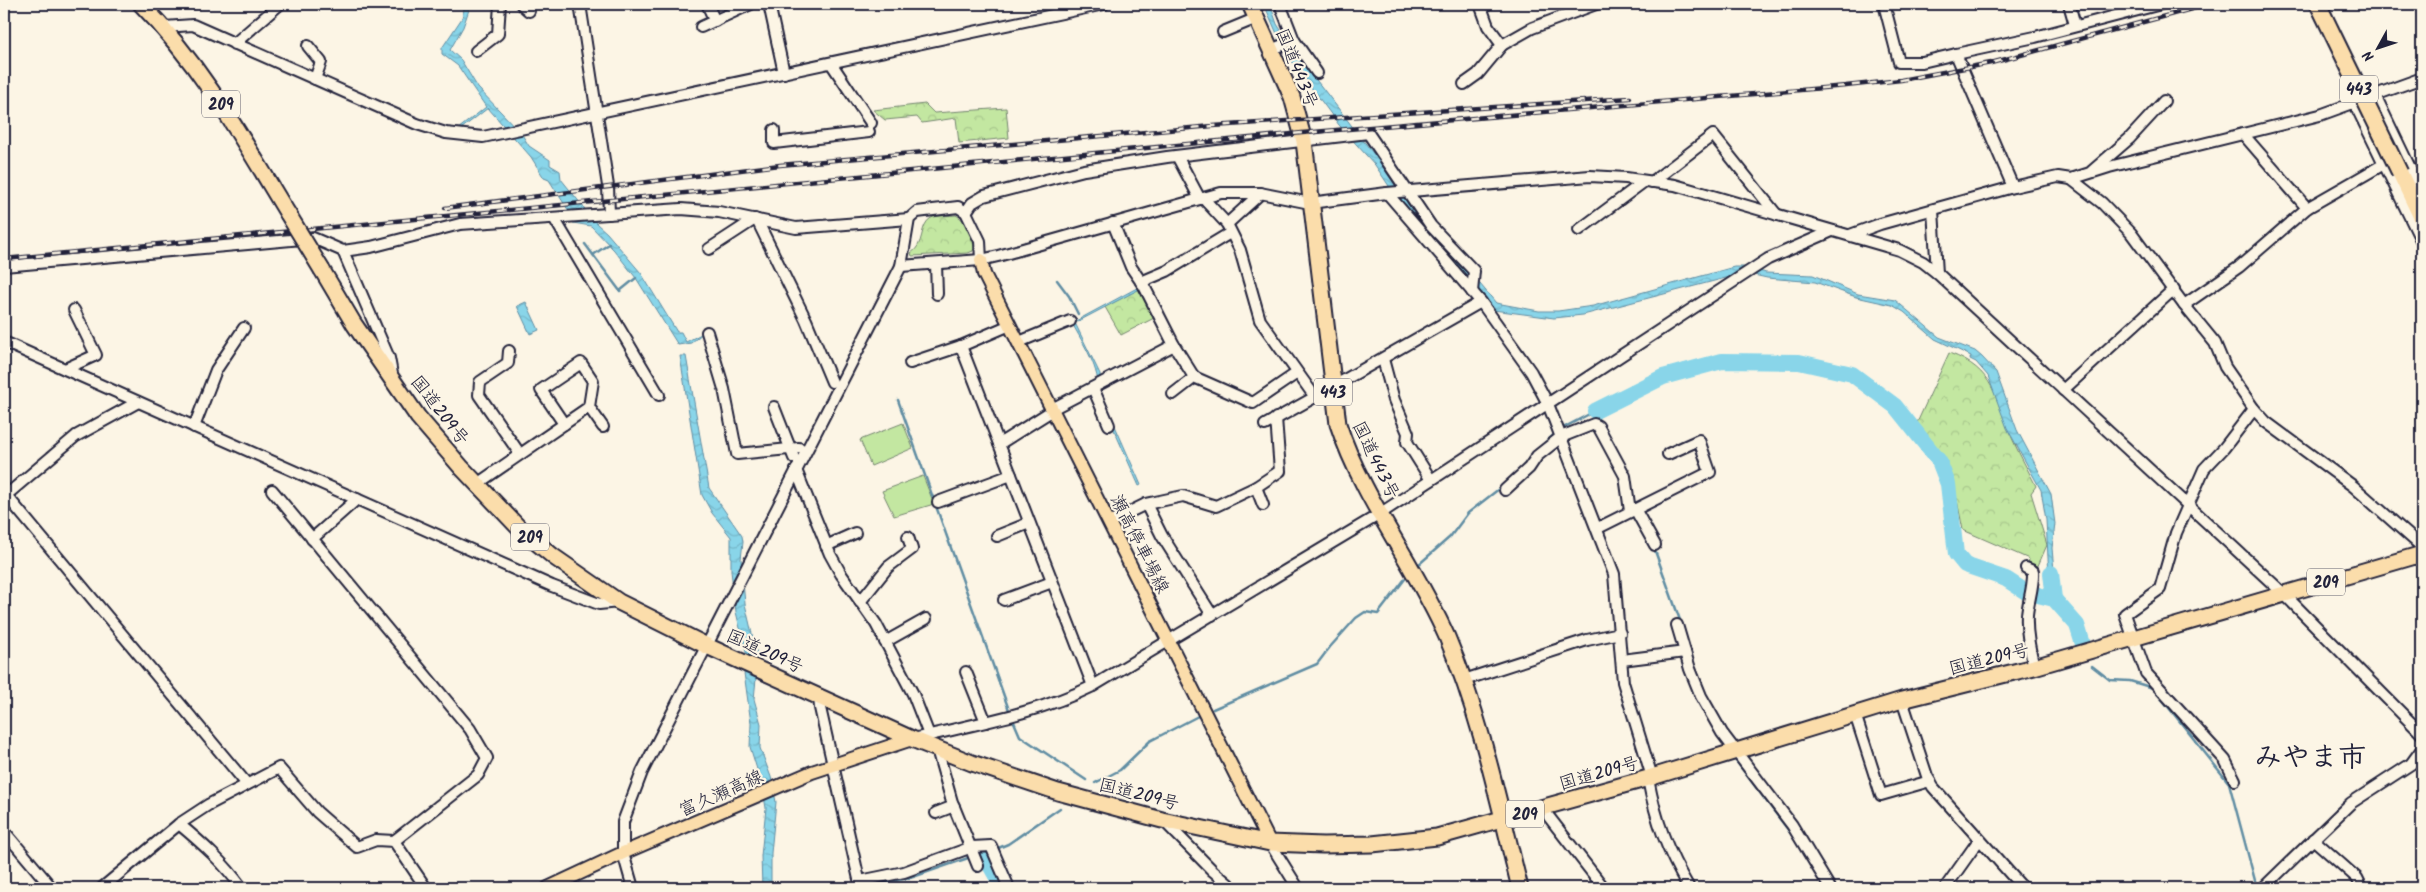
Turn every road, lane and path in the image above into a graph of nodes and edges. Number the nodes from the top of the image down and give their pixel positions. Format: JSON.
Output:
{"nodes":[{"id":1,"x":141,"y":4,"type":"edge"},
{"id":2,"x":280,"y":4,"type":"edge"},
{"id":3,"x":500,"y":4,"type":"edge"},
{"id":4,"x":521,"y":4,"type":"edge"},
{"id":5,"x":580,"y":4,"type":"edge"},
{"id":6,"x":707,"y":4,"type":"edge"},
{"id":7,"x":751,"y":4,"type":"edge"},
{"id":8,"x":769,"y":4,"type":"edge"},
{"id":9,"x":1104,"y":4,"type":"edge"},
{"id":10,"x":1280,"y":4,"type":"edge"},
{"id":11,"x":1480,"y":4,"type":"edge"},
{"id":12,"x":1596,"y":4,"type":"edge"},
{"id":13,"x":1884,"y":4,"type":"edge"},
{"id":14,"x":2069,"y":4,"type":"edge"},
{"id":15,"x":2161,"y":4,"type":"edge"},
{"id":16,"x":2318,"y":4,"type":"edge"},
{"id":17,"x":738,"y":6,"type":"edge"},
{"id":18,"x":1076,"y":7,"type":"edge"},
{"id":19,"x":530,"y":11,"type":"dead end"},
{"id":20,"x":1254,"y":11,"type":"edge"},
{"id":21,"x":715,"y":21,"type":"junction"},
{"id":22,"x":2075,"y":25,"type":"junction"},
{"id":23,"x":164,"y":27,"type":"junction"},
{"id":24,"x":700,"y":28,"type":"dead end"},
{"id":25,"x":1223,"y":32,"type":"dead end"},
{"id":26,"x":1294,"y":40,"type":"junction"},
{"id":27,"x":234,"y":44,"type":"junction"},
{"id":28,"x":1502,"y":45,"type":"junction"},
{"id":29,"x":308,"y":46,"type":"dead end"},
{"id":30,"x":1271,"y":50,"type":"junction"},
{"id":31,"x":476,"y":51,"type":"dead end"},
{"id":32,"x":1956,"y":54,"type":"junction"},
{"id":33,"x":831,"y":63,"type":"junction"},
{"id":34,"x":784,"y":73,"type":"junction"},
{"id":35,"x":1317,"y":74,"type":"dead end"},
{"id":36,"x":2422,"y":78,"type":"edge"},
{"id":37,"x":315,"y":79,"type":"junction"},
{"id":38,"x":1464,"y":84,"type":"dead end"},
{"id":39,"x":2375,"y":95,"type":"junction"},
{"id":40,"x":2164,"y":101,"type":"dead end"},
{"id":41,"x":2354,"y":102,"type":"junction"},
{"id":42,"x":597,"y":113,"type":"junction"},
{"id":43,"x":774,"y":130,"type":"dead end"},
{"id":44,"x":2243,"y":134,"type":"junction"},
{"id":45,"x":1304,"y":141,"type":"junction"},
{"id":46,"x":1176,"y":156,"type":"junction"},
{"id":47,"x":2384,"y":164,"type":"junction"},
{"id":48,"x":2089,"y":173,"type":"junction"},
{"id":49,"x":2071,"y":179,"type":"junction"},
{"id":50,"x":1649,"y":181,"type":"junction"},
{"id":51,"x":2013,"y":187,"type":"junction"},
{"id":52,"x":1408,"y":191,"type":"junction"},
{"id":53,"x":1261,"y":193,"type":"junction"},
{"id":54,"x":1387,"y":193,"type":"junction"},
{"id":55,"x":2422,"y":193,"type":"edge"},
{"id":56,"x":1202,"y":198,"type":"junction"},
{"id":57,"x":1310,"y":202,"type":"junction"},
{"id":58,"x":2307,"y":208,"type":"junction"},
{"id":59,"x":1932,"y":210,"type":"junction"},
{"id":60,"x":966,"y":212,"type":"junction"},
{"id":61,"x":609,"y":214,"type":"junction"},
{"id":62,"x":1778,"y":215,"type":"junction"},
{"id":63,"x":554,"y":218,"type":"junction"},
{"id":64,"x":756,"y":219,"type":"junction"},
{"id":65,"x":909,"y":219,"type":"junction"},
{"id":66,"x":2422,"y":219,"type":"edge"},
{"id":67,"x":1113,"y":223,"type":"junction"},
{"id":68,"x":1228,"y":228,"type":"junction"},
{"id":69,"x":1579,"y":230,"type":"dead end"},
{"id":70,"x":1832,"y":231,"type":"junction"},
{"id":71,"x":1850,"y":235,"type":"junction"},
{"id":72,"x":2422,"y":242,"type":"edge"},
{"id":73,"x":709,"y":249,"type":"dead end"},
{"id":74,"x":343,"y":251,"type":"junction"},
{"id":75,"x":981,"y":260,"type":"junction"},
{"id":76,"x":936,"y":264,"type":"junction"},
{"id":77,"x":4,"y":266,"type":"edge"},
{"id":78,"x":901,"y":266,"type":"junction"},
{"id":79,"x":1937,"y":273,"type":"junction"},
{"id":80,"x":1141,"y":282,"type":"junction"},
{"id":81,"x":2174,"y":289,"type":"junction"},
{"id":82,"x":1472,"y":292,"type":"junction"},
{"id":83,"x":937,"y":294,"type":"dead end"},
{"id":84,"x":1480,"y":302,"type":"junction"},
{"id":85,"x":2184,"y":305,"type":"junction"},
{"id":86,"x":74,"y":310,"type":"dead end"},
{"id":87,"x":1070,"y":321,"type":"dead end"},
{"id":88,"x":1010,"y":325,"type":"junction"},
{"id":89,"x":244,"y":328,"type":"dead end"},
{"id":90,"x":707,"y":332,"type":"dead end"},
{"id":91,"x":4,"y":342,"type":"edge"},
{"id":92,"x":1019,"y":342,"type":"junction"},
{"id":93,"x":1174,"y":345,"type":"junction"},
{"id":94,"x":961,"y":346,"type":"junction"},
{"id":95,"x":509,"y":351,"type":"dead end"},
{"id":96,"x":1383,"y":359,"type":"junction"},
{"id":97,"x":910,"y":363,"type":"dead end"},
{"id":98,"x":66,"y":369,"type":"junction"},
{"id":99,"x":1297,"y":373,"type":"junction"},
{"id":100,"x":1195,"y":377,"type":"junction"},
{"id":101,"x":393,"y":380,"type":"junction"},
{"id":102,"x":832,"y":382,"type":"dead end"},
{"id":103,"x":1092,"y":388,"type":"junction"},
{"id":104,"x":1332,"y":389,"type":"junction"},
{"id":105,"x":2063,"y":390,"type":"junction"},
{"id":106,"x":1173,"y":394,"type":"dead end"},
{"id":107,"x":659,"y":395,"type":"dead end"},
{"id":108,"x":1315,"y":397,"type":"junction"},
{"id":109,"x":138,"y":402,"type":"junction"},
{"id":110,"x":1548,"y":404,"type":"junction"},
{"id":111,"x":589,"y":407,"type":"junction"},
{"id":112,"x":774,"y":407,"type":"dead end"},
{"id":113,"x":1052,"y":409,"type":"junction"},
{"id":114,"x":2254,"y":409,"type":"junction"},
{"id":115,"x":1276,"y":418,"type":"junction"},
{"id":116,"x":564,"y":424,"type":"junction"},
{"id":117,"x":1110,"y":425,"type":"dead end"},
{"id":118,"x":1265,"y":425,"type":"dead end"},
{"id":119,"x":603,"y":427,"type":"dead end"},
{"id":120,"x":194,"y":428,"type":"junction"},
{"id":121,"x":1561,"y":436,"type":"junction"},
{"id":122,"x":999,"y":444,"type":"junction"},
{"id":123,"x":520,"y":454,"type":"junction"},
{"id":124,"x":1668,"y":454,"type":"dead end"},
{"id":125,"x":796,"y":470,"type":"junction"},
{"id":126,"x":1011,"y":475,"type":"junction"},
{"id":127,"x":1431,"y":480,"type":"junction"},
{"id":128,"x":477,"y":484,"type":"junction"},
{"id":129,"x":1256,"y":487,"type":"junction"},
{"id":130,"x":272,"y":490,"type":"dead end"},
{"id":131,"x":1505,"y":490,"type":"dead end"},
{"id":132,"x":5,"y":496,"type":"edge"},
{"id":133,"x":357,"y":499,"type":"junction"},
{"id":134,"x":938,"y":502,"type":"dead end"},
{"id":135,"x":1146,"y":504,"type":"junction"},
{"id":136,"x":1263,"y":505,"type":"dead end"},
{"id":137,"x":2189,"y":506,"type":"junction"},
{"id":138,"x":1633,"y":510,"type":"junction"},
{"id":139,"x":1380,"y":513,"type":"junction"},
{"id":140,"x":1109,"y":522,"type":"junction"},
{"id":141,"x":1029,"y":523,"type":"junction"},
{"id":142,"x":1598,"y":528,"type":"junction"},
{"id":143,"x":855,"y":533,"type":"dead end"},
{"id":144,"x":996,"y":536,"type":"dead end"},
{"id":145,"x":908,"y":537,"type":"dead end"},
{"id":146,"x":312,"y":539,"type":"junction"},
{"id":147,"x":1655,"y":545,"type":"dead end"},
{"id":148,"x":826,"y":546,"type":"junction"},
{"id":149,"x":2422,"y":547,"type":"edge"},
{"id":150,"x":2422,"y":554,"type":"edge"},
{"id":151,"x":2026,"y":568,"type":"dead end"},
{"id":152,"x":1052,"y":582,"type":"junction"},
{"id":153,"x":2284,"y":594,"type":"junction"},
{"id":154,"x":1004,"y":600,"type":"dead end"},
{"id":155,"x":619,"y":602,"type":"junction"},
{"id":156,"x":860,"y":602,"type":"junction"},
{"id":157,"x":1212,"y":615,"type":"junction"},
{"id":158,"x":926,"y":619,"type":"dead end"},
{"id":159,"x":1677,"y":625,"type":"dead end"},
{"id":160,"x":1620,"y":633,"type":"junction"},
{"id":161,"x":2135,"y":638,"type":"junction"},
{"id":162,"x":1169,"y":641,"type":"junction"},
{"id":163,"x":885,"y":642,"type":"junction"},
{"id":164,"x":707,"y":646,"type":"junction"},
{"id":165,"x":1685,"y":652,"type":"junction"},
{"id":166,"x":1622,"y":660,"type":"junction"},
{"id":167,"x":2034,"y":667,"type":"junction"},
{"id":168,"x":966,"y":672,"type":"dead end"},
{"id":169,"x":1464,"y":680,"type":"junction"},
{"id":170,"x":1093,"y":686,"type":"junction"},
{"id":171,"x":819,"y":697,"type":"junction"},
{"id":172,"x":1902,"y":700,"type":"junction"},
{"id":173,"x":1855,"y":714,"type":"junction"},
{"id":174,"x":986,"y":722,"type":"junction"},
{"id":175,"x":2422,"y":734,"type":"edge"},
{"id":176,"x":929,"y":735,"type":"junction"},
{"id":177,"x":912,"y":739,"type":"junction"},
{"id":178,"x":937,"y":749,"type":"junction"},
{"id":179,"x":2422,"y":749,"type":"edge"},
{"id":180,"x":1735,"y":752,"type":"junction"},
{"id":181,"x":834,"y":764,"type":"junction"},
{"id":182,"x":1650,"y":778,"type":"junction"},
{"id":183,"x":2235,"y":780,"type":"dead end"},
{"id":184,"x":1930,"y":781,"type":"junction"},
{"id":185,"x":246,"y":783,"type":"junction"},
{"id":186,"x":954,"y":806,"type":"junction"},
{"id":187,"x":1542,"y":808,"type":"junction"},
{"id":188,"x":936,"y":813,"type":"dead end"},
{"id":189,"x":1162,"y":820,"type":"junction"},
{"id":190,"x":1503,"y":820,"type":"junction"},
{"id":191,"x":179,"y":824,"type":"junction"},
{"id":192,"x":4,"y":830,"type":"edge"},
{"id":193,"x":2313,"y":839,"type":"junction"},
{"id":194,"x":1979,"y":840,"type":"junction"},
{"id":195,"x":394,"y":841,"type":"junction"},
{"id":196,"x":1270,"y":843,"type":"junction"},
{"id":197,"x":972,"y":847,"type":"junction"},
{"id":198,"x":623,"y":853,"type":"junction"},
{"id":199,"x":978,"y":866,"type":"dead end"},
{"id":200,"x":860,"y":884,"type":"edge"},
{"id":201,"x":52,"y":888,"type":"edge"},
{"id":202,"x":102,"y":888,"type":"edge"},
{"id":203,"x":242,"y":888,"type":"edge"},
{"id":204,"x":426,"y":888,"type":"edge"},
{"id":205,"x":548,"y":888,"type":"edge"},
{"id":206,"x":633,"y":888,"type":"edge"},
{"id":207,"x":1009,"y":888,"type":"edge"},
{"id":208,"x":1233,"y":888,"type":"edge"},
{"id":209,"x":1298,"y":888,"type":"edge"},
{"id":210,"x":1520,"y":888,"type":"edge"},
{"id":211,"x":1604,"y":888,"type":"edge"},
{"id":212,"x":1689,"y":888,"type":"edge"},
{"id":213,"x":1830,"y":888,"type":"edge"},
{"id":214,"x":1945,"y":888,"type":"edge"},
{"id":215,"x":2023,"y":888,"type":"edge"},
{"id":216,"x":2262,"y":888,"type":"edge"},
{"id":217,"x":2362,"y":888,"type":"edge"}],
"edges":[{"from":1,"to":23,"type":"highway","name":"国道209号","number":"209"},
{"from":2,"to":27,"type":"street"},
{"from":3,"to":31,"type":"street"},
{"from":4,"to":19,"type":"street"},
{"from":5,"to":42,"type":"street"},
{"from":6,"to":21,"type":"street"},
{"from":7,"to":17,"type":"street"},
{"from":8,"to":34,"type":"street"},
{"from":9,"to":18,"type":"street"},
{"from":10,"to":26,"type":"street"},
{"from":11,"to":28,"type":"street"},
{"from":12,"to":28,"type":"street"},
{"from":13,"to":32,"type":"street"},
{"from":14,"to":22,"type":"street"},
{"from":15,"to":22,"type":"street"},
{"from":16,"to":66,"type":"highway","number":"443","bridge":true},
{"from":17,"to":21,"type":"street"},
{"from":18,"to":33,"type":"street"},
{"from":20,"to":25,"type":"street"},
{"from":20,"to":30,"type":"highway","name":"国道443号","number":"443"},
{"from":21,"to":24,"type":"street"},
{"from":22,"to":32,"type":"street"},
{"from":23,"to":27,"type":"street"},
{"from":23,"to":101,"type":"highway","name":"国道209号","number":"209","bridge":true},
{"from":26,"to":30,"type":"street"},
{"from":26,"to":35,"type":"street"},
{"from":27,"to":37,"type":"street"},
{"from":28,"to":38,"type":"street"},
{"from":29,"to":37,"type":"street"},
{"from":30,"to":45,"type":"highway","name":"国道443号","number":"443"},
{"from":32,"to":51,"type":"street"},
{"from":33,"to":34,"type":"street"},
{"from":33,"to":43,"type":"street"},
{"from":34,"to":42,"type":"street"},
{"from":36,"to":39,"type":"street"},
{"from":37,"to":42,"type":"street"},
{"from":39,"to":41,"type":"street"},
{"from":39,"to":55,"type":"street"},
{"from":40,"to":48,"type":"street"},
{"from":41,"to":44,"type":"street"},
{"from":41,"to":47,"type":"street"},
{"from":42,"to":61,"type":"street"},
{"from":44,"to":48,"type":"street"},
{"from":44,"to":58,"type":"street"},
{"from":45,"to":46,"type":"street"},
{"from":45,"to":52,"type":"street"},
{"from":45,"to":57,"type":"highway","name":"国道443号","number":"443"},
{"from":46,"to":56,"type":"street"},
{"from":46,"to":60,"type":"street"},
{"from":47,"to":58,"type":"street"},
{"from":47,"to":72,"type":"street"},
{"from":48,"to":49,"type":"street"},
{"from":49,"to":51,"type":"street"},
{"from":49,"to":81,"type":"street"},
{"from":50,"to":52,"type":"street"},
{"from":50,"to":62,"type":"street"},
{"from":50,"to":62,"type":"street"},
{"from":50,"to":69,"type":"street"},
{"from":51,"to":59,"type":"street"},
{"from":52,"to":54,"type":"street"},
{"from":52,"to":82,"type":"street"},
{"from":53,"to":56,"type":"street"},
{"from":53,"to":57,"type":"street"},
{"from":53,"to":68,"type":"street"},
{"from":54,"to":57,"type":"street"},
{"from":54,"to":82,"type":"street"},
{"from":56,"to":67,"type":"street"},
{"from":56,"to":68,"type":"street"},
{"from":57,"to":104,"type":"highway","name":"国道443号","number":"443"},
{"from":58,"to":85,"type":"street"},
{"from":59,"to":71,"type":"street"},
{"from":59,"to":79,"type":"street"},
{"from":60,"to":65,"type":"street"},
{"from":60,"to":75,"type":"street"},
{"from":61,"to":63,"type":"street"},
{"from":61,"to":64,"type":"street"},
{"from":62,"to":70,"type":"street"},
{"from":63,"to":74,"type":"street"},
{"from":63,"to":107,"type":"street"},
{"from":64,"to":65,"type":"street"},
{"from":64,"to":73,"type":"street"},
{"from":64,"to":102,"type":"street"},
{"from":65,"to":78,"type":"street"},
{"from":67,"to":75,"type":"street"},
{"from":67,"to":80,"type":"street"},
{"from":68,"to":80,"type":"street"},
{"from":68,"to":99,"type":"street"},
{"from":70,"to":71,"type":"street"},
{"from":70,"to":110,"type":"street"},
{"from":71,"to":79,"type":"street"},
{"from":74,"to":77,"type":"street"},
{"from":74,"to":101,"type":"street"},
{"from":75,"to":76,"type":"street"},
{"from":75,"to":88,"type":"main road","name":"瀬高停車場線"},
{"from":76,"to":78,"type":"street"},
{"from":76,"to":83,"type":"street"},
{"from":78,"to":125,"type":"street"},
{"from":79,"to":105,"type":"street"},
{"from":80,"to":93,"type":"street"},
{"from":81,"to":85,"type":"street"},
{"from":81,"to":105,"type":"street"},
{"from":82,"to":84,"type":"street"},
{"from":84,"to":96,"type":"street"},
{"from":84,"to":110,"type":"street"},
{"from":85,"to":114,"type":"street"},
{"from":86,"to":98,"type":"street"},
{"from":87,"to":92,"type":"street"},
{"from":88,"to":92,"type":"main road","name":"瀬高停車場線"},
{"from":88,"to":94,"type":"street"},
{"from":89,"to":120,"type":"street"},
{"from":90,"to":112,"type":"street"},
{"from":91,"to":98,"type":"street"},
{"from":92,"to":113,"type":"main road","name":"瀬高停車場線"},
{"from":93,"to":100,"type":"street"},
{"from":93,"to":103,"type":"street"},
{"from":94,"to":97,"type":"street"},
{"from":94,"to":122,"type":"street"},
{"from":95,"to":123,"type":"street"},
{"from":96,"to":104,"type":"street"},
{"from":96,"to":127,"type":"street"},
{"from":98,"to":109,"type":"street"},
{"from":99,"to":100,"type":"street"},
{"from":99,"to":108,"type":"street"},
{"from":100,"to":106,"type":"street"},
{"from":101,"to":128,"type":"highway","name":"国道209号","number":"209"},
{"from":103,"to":113,"type":"street"},
{"from":103,"to":117,"type":"street"},
{"from":104,"to":108,"type":"street"},
{"from":104,"to":139,"type":"highway","name":"国道443号","number":"443"},
{"from":105,"to":137,"type":"street"},
{"from":108,"to":115,"type":"street"},
{"from":109,"to":120,"type":"street"},
{"from":109,"to":132,"type":"street"},
{"from":110,"to":121,"type":"street"},
{"from":110,"to":127,"type":"street"},
{"from":111,"to":116,"type":"street"},
{"from":111,"to":116,"type":"street"},
{"from":111,"to":119,"type":"street"},
{"from":113,"to":122,"type":"street"},
{"from":113,"to":140,"type":"main road","name":"瀬高停車場線"},
{"from":114,"to":137,"type":"street"},
{"from":114,"to":149,"type":"street"},
{"from":115,"to":118,"type":"street"},
{"from":115,"to":129,"type":"street"},
{"from":116,"to":123,"type":"street"},
{"from":120,"to":133,"type":"street"},
{"from":121,"to":131,"type":"street"},
{"from":121,"to":138,"type":"street"},
{"from":121,"to":142,"type":"street"},
{"from":122,"to":126,"type":"street"},
{"from":123,"to":128,"type":"street"},
{"from":124,"to":138,"type":"street"},
{"from":125,"to":148,"type":"street"},
{"from":125,"to":164,"type":"street"},
{"from":126,"to":134,"type":"street"},
{"from":126,"to":141,"type":"street"},
{"from":127,"to":139,"type":"street"},
{"from":128,"to":155,"type":"highway","name":"国道209号","number":"209"},
{"from":129,"to":135,"type":"street"},
{"from":129,"to":136,"type":"street"},
{"from":130,"to":146,"type":"street"},
{"from":132,"to":185,"type":"street"},
{"from":133,"to":146,"type":"street"},
{"from":133,"to":155,"type":"street"},
{"from":135,"to":140,"type":"street"},
{"from":135,"to":157,"type":"street"},
{"from":137,"to":153,"type":"street"},
{"from":137,"to":161,"type":"street"},
{"from":138,"to":142,"type":"street"},
{"from":138,"to":147,"type":"street"},
{"from":139,"to":157,"type":"street"},
{"from":139,"to":169,"type":"highway","name":"国道443号","number":"443"},
{"from":140,"to":162,"type":"main road","name":"瀬高停車場線"},
{"from":141,"to":144,"type":"street"},
{"from":141,"to":152,"type":"street"},
{"from":142,"to":160,"type":"street"},
{"from":143,"to":148,"type":"street"},
{"from":145,"to":156,"type":"street"},
{"from":146,"to":195,"type":"street"},
{"from":148,"to":156,"type":"street"},
{"from":150,"to":153,"type":"highway","name":"国道209号","number":"209"},
{"from":151,"to":167,"type":"street"},
{"from":152,"to":154,"type":"street"},
{"from":152,"to":170,"type":"street"},
{"from":153,"to":161,"type":"highway","name":"国道209号","number":"209"},
{"from":153,"to":175,"type":"street"},
{"from":155,"to":164,"type":"highway","name":"国道209号","number":"209"},
{"from":156,"to":163,"type":"street"},
{"from":157,"to":162,"type":"street"},
{"from":158,"to":163,"type":"street"},
{"from":159,"to":165,"type":"street"},
{"from":160,"to":166,"type":"street"},
{"from":160,"to":169,"type":"street"},
{"from":161,"to":167,"type":"highway","name":"国道209号","number":"209"},
{"from":161,"to":183,"type":"street"},
{"from":162,"to":170,"type":"street"},
{"from":162,"to":196,"type":"main road","name":"瀬高停車場線"},
{"from":163,"to":176,"type":"street"},
{"from":164,"to":171,"type":"highway","name":"国道209号","number":"209"},
{"from":164,"to":198,"type":"street"},
{"from":165,"to":166,"type":"street"},
{"from":165,"to":180,"type":"street"},
{"from":166,"to":182,"type":"street"},
{"from":167,"to":172,"type":"highway","name":"国道209号","number":"209"},
{"from":168,"to":174,"type":"street"},
{"from":169,"to":190,"type":"highway","name":"国道443号","number":"443"},
{"from":170,"to":174,"type":"street"},
{"from":171,"to":177,"type":"highway","name":"国道209号","number":"209"},
{"from":171,"to":181,"type":"street"},
{"from":172,"to":173,"type":"highway","name":"国道209号","number":"209"},
{"from":172,"to":184,"type":"street"},
{"from":173,"to":180,"type":"highway","name":"国道209号","number":"209"},
{"from":173,"to":184,"type":"street"},
{"from":174,"to":176,"type":"street"},
{"from":176,"to":177,"type":"street"},
{"from":177,"to":178,"type":"highway","name":"国道209号","number":"209"},
{"from":177,"to":181,"type":"main road","name":"富久瀬高線"},
{"from":178,"to":186,"type":"street"},
{"from":178,"to":189,"type":"highway","name":"国道209号","number":"209"},
{"from":179,"to":193,"type":"street"},
{"from":180,"to":182,"type":"highway","name":"国道209号","number":"209"},
{"from":180,"to":213,"type":"street"},
{"from":181,"to":198,"type":"main road","name":"富久瀬高線"},
{"from":181,"to":200,"type":"street"},
{"from":182,"to":187,"type":"highway","name":"国道209号","number":"209"},
{"from":182,"to":212,"type":"street"},
{"from":184,"to":194,"type":"street"},
{"from":185,"to":191,"type":"street"},
{"from":185,"to":195,"type":"street"},
{"from":186,"to":188,"type":"street"},
{"from":186,"to":197,"type":"street"},
{"from":187,"to":190,"type":"highway","name":"国道209号","number":"209"},
{"from":187,"to":211,"type":"street"},
{"from":189,"to":196,"type":"highway","name":"国道209号","number":"209"},
{"from":189,"to":208,"type":"street"},
{"from":190,"to":196,"type":"highway","name":"国道209号","number":"209"},
{"from":190,"to":210,"type":"highway","name":"国道443号","number":"443"},
{"from":191,"to":202,"type":"street"},
{"from":191,"to":203,"type":"street"},
{"from":192,"to":201,"type":"street"},
{"from":193,"to":216,"type":"street"},
{"from":193,"to":217,"type":"street"},
{"from":194,"to":214,"type":"street"},
{"from":194,"to":215,"type":"street"},
{"from":195,"to":204,"type":"street"},
{"from":196,"to":209,"type":"street"},
{"from":197,"to":199,"type":"street"},
{"from":197,"to":200,"type":"street"},
{"from":197,"to":207,"type":"street"},
{"from":198,"to":205,"type":"main road","name":"富久瀬高線"},
{"from":198,"to":206,"type":"street"}]}
